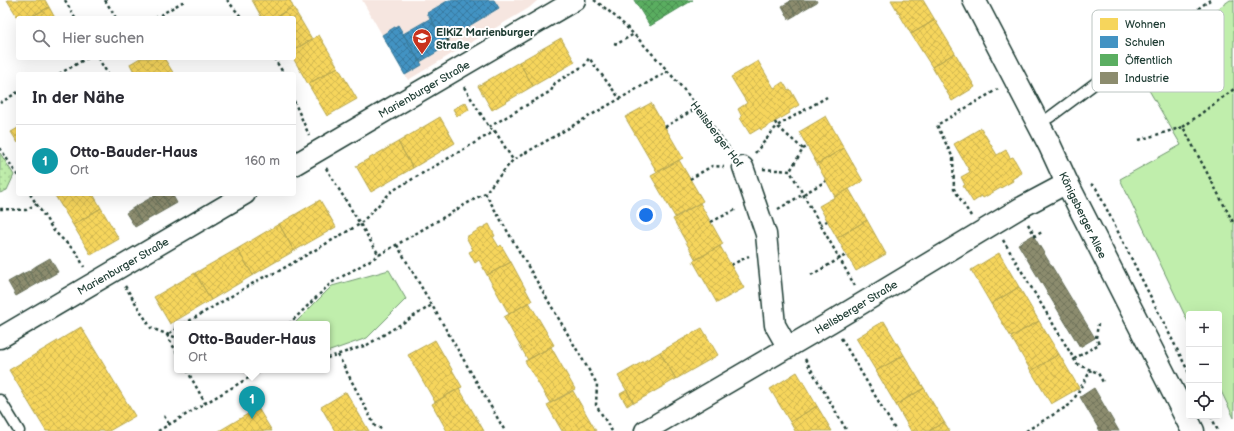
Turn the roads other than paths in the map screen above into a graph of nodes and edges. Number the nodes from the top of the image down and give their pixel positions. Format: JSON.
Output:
{"nodes":[{"id":1,"x":575,"y":0,"type":"edge"},
{"id":2,"x":974,"y":0,"type":"edge"},
{"id":3,"x":1092,"y":86,"type":"edge"},
{"id":4,"x":1038,"y":124,"type":"junction"},
{"id":5,"x":296,"y":164,"type":"edge"},
{"id":6,"x":743,"y":167,"type":"road end"},
{"id":7,"x":1067,"y":183,"type":"junction"},
{"id":8,"x":242,"y":196,"type":"edge"},
{"id":9,"x":0,"y":338,"type":"edge"},
{"id":10,"x":792,"y":345,"type":"junction"},
{"id":11,"x":0,"y":400,"type":"edge"},
{"id":12,"x":19,"y":431,"type":"edge"},
{"id":13,"x":645,"y":431,"type":"edge"},
{"id":14,"x":1192,"y":431,"type":"edge"}],
"edges":[{"from":1,"to":5,"type":"street","name":"Marienburger Straße"},
{"from":2,"to":4,"type":"street","name":"Königsberger Allee"},
{"from":3,"to":4,"type":"lane"},
{"from":4,"to":7,"type":"street","name":"Königsberger Allee"},
{"from":6,"to":10,"type":"street","name":"Heilsberger Hof"},
{"from":7,"to":10,"type":"street","name":"Heilsberger Straße"},
{"from":7,"to":14,"type":"street","name":"Königsberger Allee"},
{"from":8,"to":9,"type":"street","name":"Marienburger Straße"},
{"from":10,"to":13,"type":"street","name":"Heilsberger Straße"},
{"from":11,"to":12,"type":"lane"}]}
